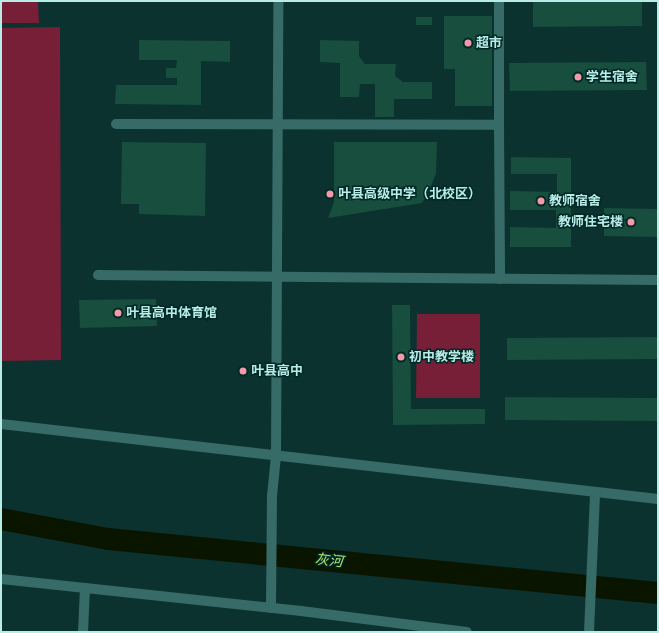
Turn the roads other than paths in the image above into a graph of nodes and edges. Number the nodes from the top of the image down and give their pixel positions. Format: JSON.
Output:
{"nodes":[{"id":1,"x":278,"y":1,"type":"edge"},
{"id":2,"x":500,"y":1,"type":"edge"},
{"id":3,"x":116,"y":124,"type":"dead end"},
{"id":4,"x":277,"y":124,"type":"junction"},
{"id":5,"x":499,"y":125,"type":"junction"},
{"id":6,"x":98,"y":275,"type":"dead end"},
{"id":7,"x":276,"y":277,"type":"junction"},
{"id":8,"x":500,"y":279,"type":"junction"},
{"id":9,"x":658,"y":280,"type":"edge"},
{"id":10,"x":1,"y":424,"type":"edge"},
{"id":11,"x":276,"y":456,"type":"junction"},
{"id":12,"x":595,"y":492,"type":"junction"},
{"id":13,"x":658,"y":499,"type":"edge"},
{"id":14,"x":1,"y":579,"type":"edge"},
{"id":15,"x":85,"y":588,"type":"junction"},
{"id":16,"x":271,"y":608,"type":"junction"},
{"id":17,"x":82,"y":632,"type":"edge"},
{"id":18,"x":467,"y":632,"type":"edge"},
{"id":19,"x":589,"y":632,"type":"edge"}],
"edges":[{"from":1,"to":4,"type":"street"},
{"from":2,"to":5,"type":"street"},
{"from":3,"to":4,"type":"street"},
{"from":4,"to":5,"type":"street"},
{"from":4,"to":7,"type":"street"},
{"from":5,"to":8,"type":"street"},
{"from":6,"to":7,"type":"street"},
{"from":7,"to":8,"type":"street"},
{"from":7,"to":11,"type":"street"},
{"from":8,"to":9,"type":"street"},
{"from":10,"to":11,"type":"street"},
{"from":11,"to":12,"type":"street"},
{"from":11,"to":16,"type":"street"},
{"from":12,"to":13,"type":"street"},
{"from":12,"to":19,"type":"street"},
{"from":14,"to":15,"type":"street"},
{"from":15,"to":16,"type":"street"},
{"from":15,"to":17,"type":"street"},
{"from":16,"to":18,"type":"street"}]}
